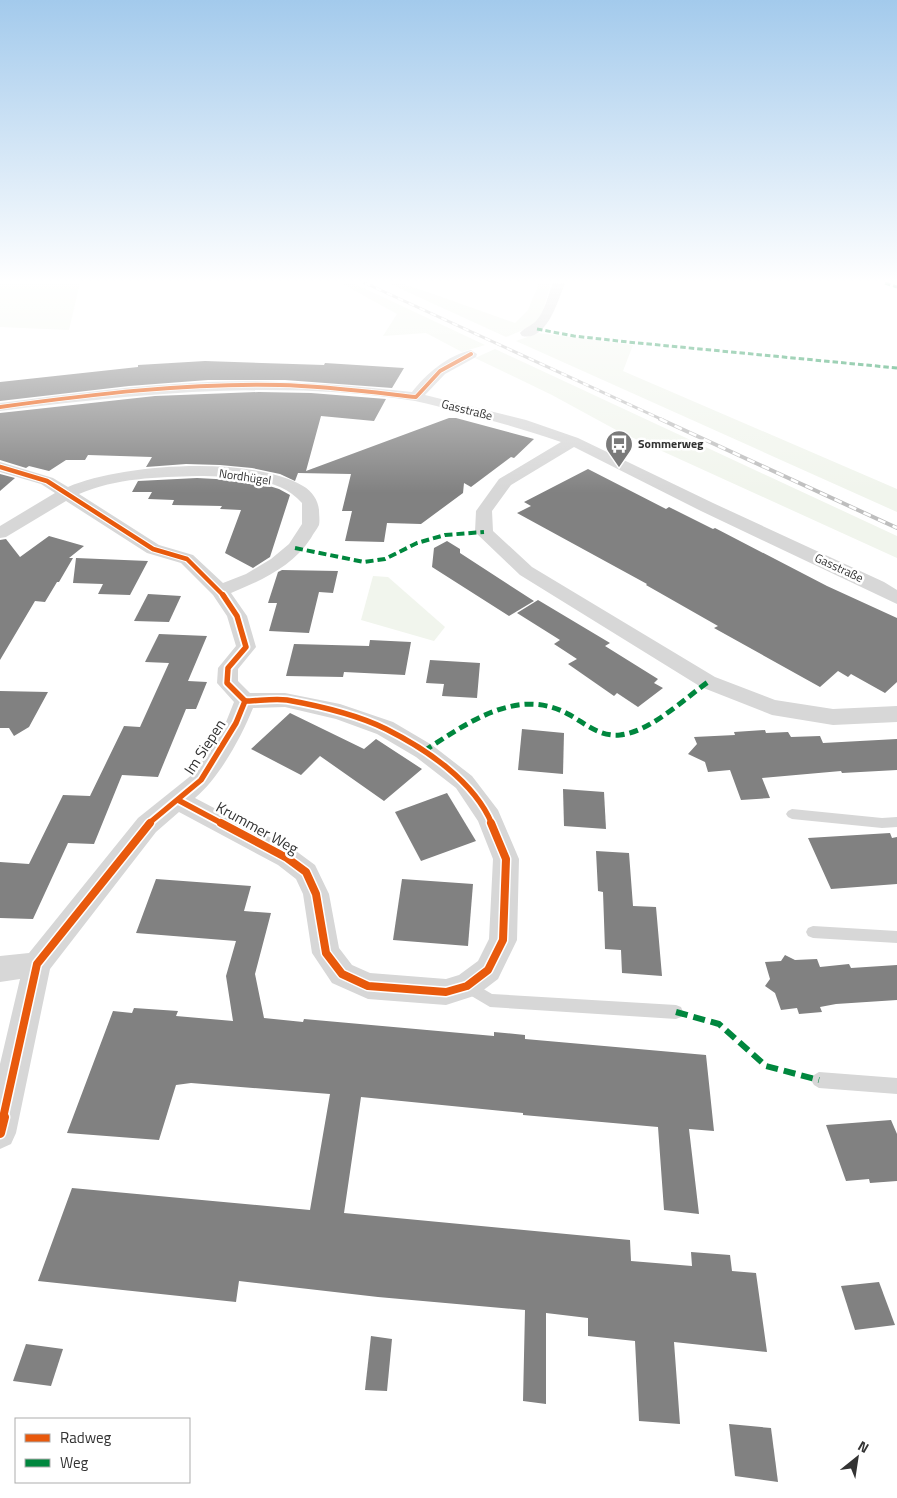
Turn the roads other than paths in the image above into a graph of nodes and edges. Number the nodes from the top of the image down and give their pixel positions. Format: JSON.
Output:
{"nodes":[{"id":1,"x":471,"y":354,"type":"dead end"},
{"id":2,"x":416,"y":397,"type":"junction"},
{"id":3,"x":0,"y":407,"type":"edge"},
{"id":4,"x":573,"y":441,"type":"junction"},
{"id":5,"x":0,"y":467,"type":"edge"},
{"id":6,"x":68,"y":494,"type":"junction"},
{"id":7,"x":0,"y":532,"type":"edge"},
{"id":8,"x":220,"y":591,"type":"junction"},
{"id":9,"x":897,"y":598,"type":"edge"},
{"id":10,"x":245,"y":701,"type":"junction"},
{"id":11,"x":897,"y":714,"type":"edge"},
{"id":12,"x":178,"y":800,"type":"junction"},
{"id":13,"x":792,"y":814,"type":"dead end"},
{"id":14,"x":897,"y":822,"type":"edge"},
{"id":15,"x":813,"y":932,"type":"dead end"},
{"id":16,"x":897,"y":937,"type":"edge"},
{"id":17,"x":38,"y":964,"type":"junction"},
{"id":18,"x":0,"y":969,"type":"edge"},
{"id":19,"x":467,"y":986,"type":"junction"},
{"id":20,"x":676,"y":1012,"type":"dead end"},
{"id":21,"x":819,"y":1080,"type":"dead end"},
{"id":22,"x":897,"y":1086,"type":"edge"},
{"id":23,"x":0,"y":1133,"type":"edge"}],
"edges":[{"from":1,"to":2,"type":"street"},
{"from":2,"to":3,"type":"street","name":"Gasstraße"},
{"from":2,"to":4,"type":"street","name":"Gasstraße"},
{"from":4,"to":9,"type":"street","name":"Gasstraße"},
{"from":4,"to":11,"type":"street"},
{"from":5,"to":6,"type":"street"},
{"from":6,"to":7,"type":"street","name":"Nordhügel"},
{"from":6,"to":8,"type":"street"},
{"from":6,"to":8,"type":"street","name":"Nordhügel"},
{"from":8,"to":10,"type":"street"},
{"from":10,"to":12,"type":"street","name":"Im Siepen"},
{"from":10,"to":19,"type":"street","name":"Krummer Weg"},
{"from":12,"to":17,"type":"street","name":"Im Siepen"},
{"from":12,"to":19,"type":"street","name":"Krummer Weg"},
{"from":13,"to":14,"type":"lane"},
{"from":15,"to":16,"type":"lane"},
{"from":17,"to":18,"type":"street"},
{"from":17,"to":23,"type":"street","name":"Im Siepen"},
{"from":19,"to":20,"type":"lane"},
{"from":21,"to":22,"type":"lane"}]}
